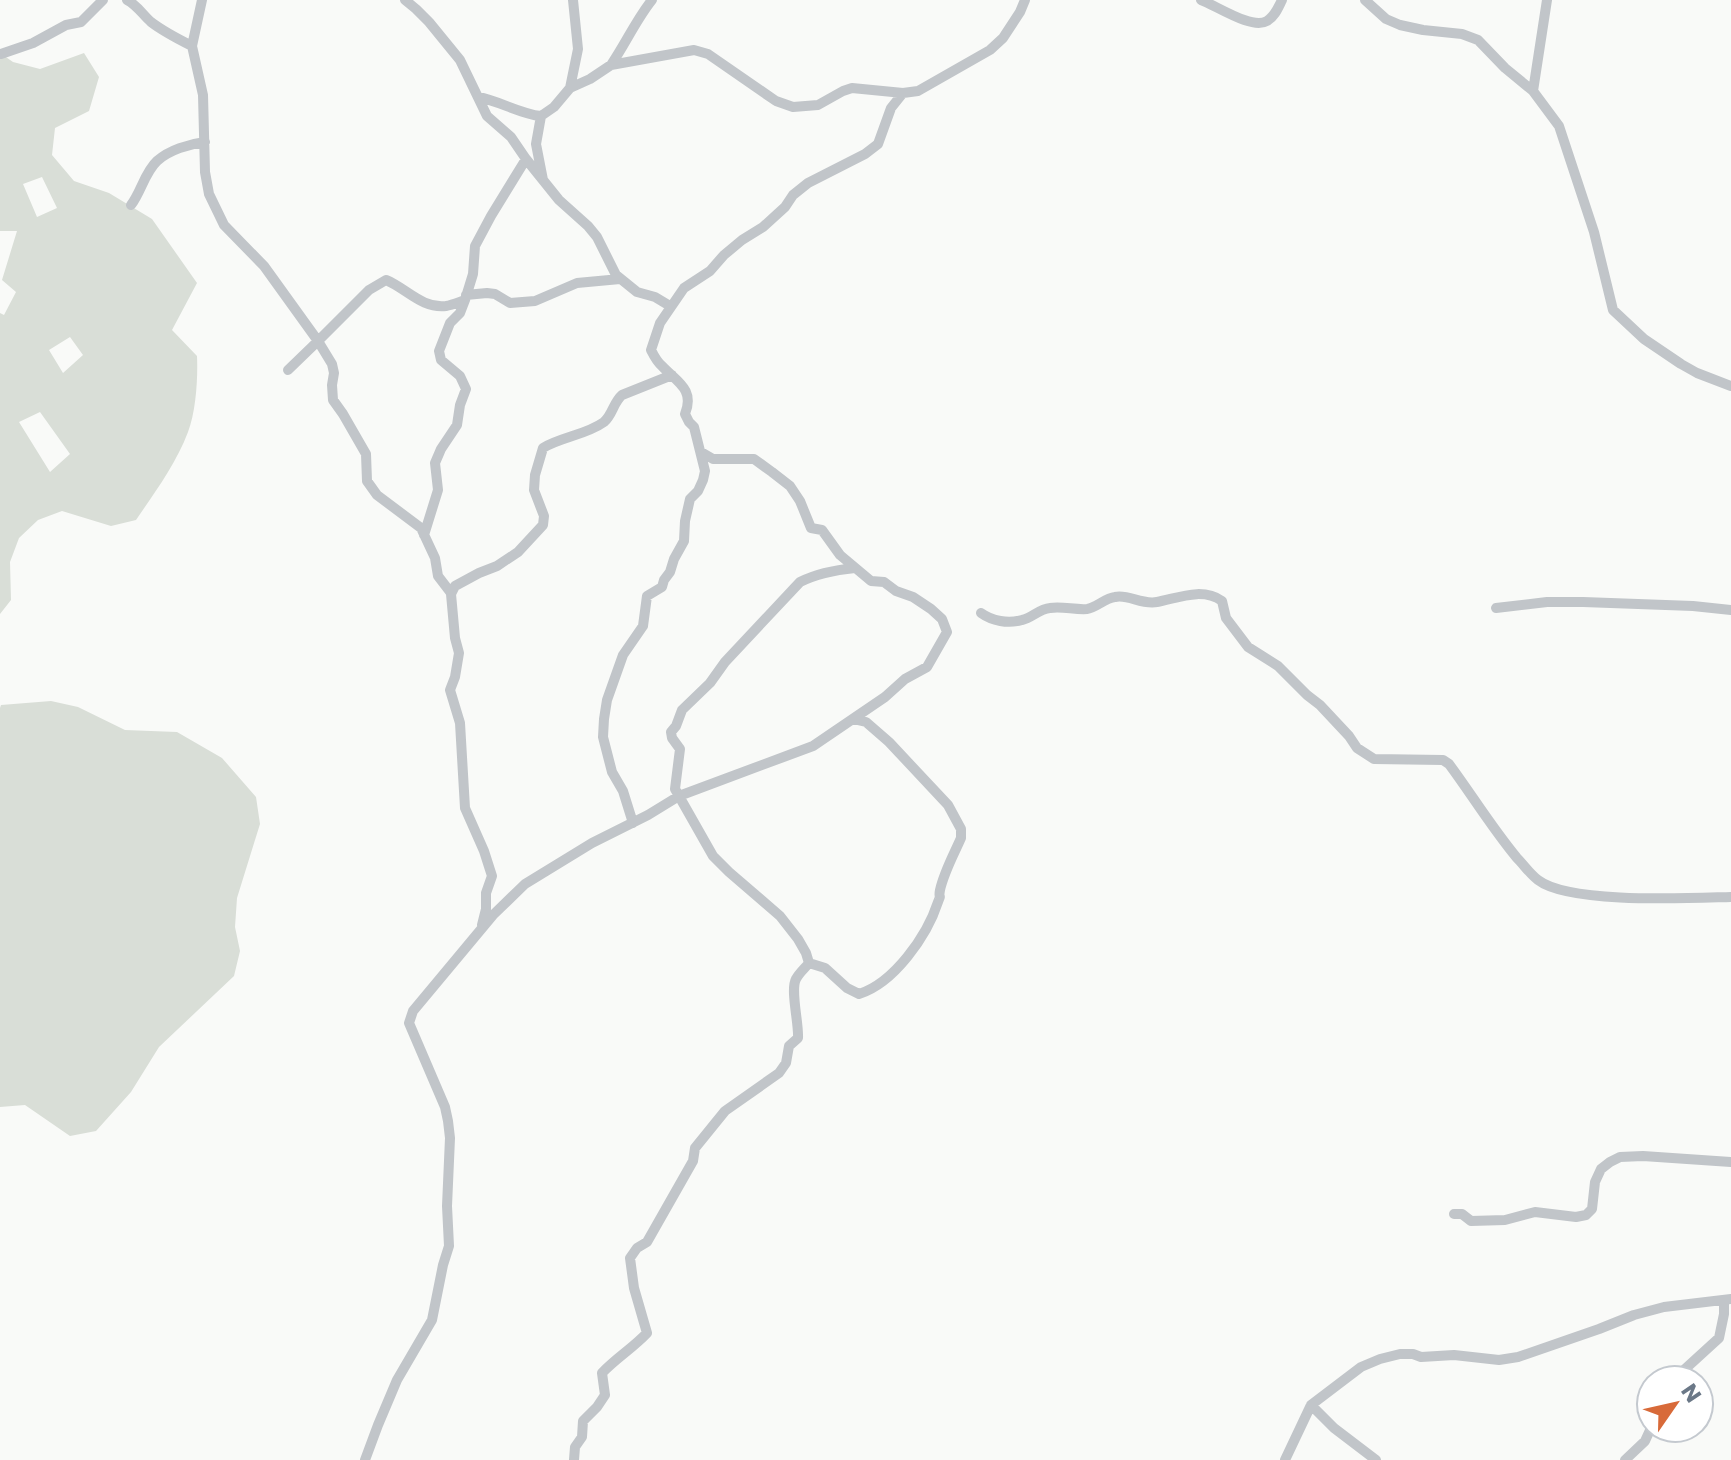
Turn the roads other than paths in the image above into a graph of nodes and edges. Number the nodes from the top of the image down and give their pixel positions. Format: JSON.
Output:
{"nodes":[{"id":1,"x":103,"y":0,"type":"edge"},
{"id":2,"x":127,"y":0,"type":"edge"},
{"id":3,"x":202,"y":0,"type":"edge"},
{"id":4,"x":405,"y":0,"type":"edge"},
{"id":5,"x":573,"y":0,"type":"edge"},
{"id":6,"x":652,"y":0,"type":"edge"},
{"id":7,"x":1025,"y":0,"type":"edge"},
{"id":8,"x":1201,"y":0,"type":"edge"},
{"id":9,"x":1282,"y":0,"type":"edge"},
{"id":10,"x":1365,"y":0,"type":"edge"},
{"id":11,"x":1382,"y":0,"type":"edge"},
{"id":12,"x":1547,"y":0,"type":"edge"},
{"id":13,"x":1386,"y":19,"type":"junction"},
{"id":14,"x":192,"y":46,"type":"junction"},
{"id":15,"x":1,"y":54,"type":"edge"},
{"id":16,"x":611,"y":65,"type":"junction"},
{"id":17,"x":570,"y":88,"type":"junction"},
{"id":18,"x":1533,"y":91,"type":"junction"},
{"id":19,"x":903,"y":93,"type":"junction"},
{"id":20,"x":478,"y":97,"type":"junction"},
{"id":21,"x":541,"y":116,"type":"junction"},
{"id":22,"x":205,"y":142,"type":"junction"},
{"id":23,"x":526,"y":159,"type":"junction"},
{"id":24,"x":543,"y":180,"type":"junction"},
{"id":25,"x":131,"y":205,"type":"dead end"},
{"id":26,"x":620,"y":279,"type":"junction"},
{"id":27,"x":466,"y":298,"type":"junction"},
{"id":28,"x":670,"y":306,"type":"junction"},
{"id":29,"x":318,"y":341,"type":"junction"},
{"id":30,"x":288,"y":370,"type":"dead end"},
{"id":31,"x":672,"y":375,"type":"junction"},
{"id":32,"x":1731,"y":386,"type":"edge"},
{"id":33,"x":701,"y":452,"type":"junction"},
{"id":34,"x":424,"y":535,"type":"junction"},
{"id":35,"x":855,"y":568,"type":"junction"},
{"id":36,"x":451,"y":593,"type":"junction"},
{"id":37,"x":1496,"y":608,"type":"dead end"},
{"id":38,"x":1731,"y":610,"type":"edge"},
{"id":39,"x":981,"y":613,"type":"dead end"},
{"id":40,"x":853,"y":719,"type":"junction"},
{"id":41,"x":679,"y":796,"type":"junction"},
{"id":42,"x":633,"y":823,"type":"junction"},
{"id":43,"x":1731,"y":897,"type":"edge"},
{"id":44,"x":481,"y":931,"type":"junction"},
{"id":45,"x":809,"y":963,"type":"junction"},
{"id":46,"x":1731,"y":1162,"type":"edge"},
{"id":47,"x":1454,"y":1214,"type":"dead end"},
{"id":48,"x":1727,"y":1299,"type":"edge"},
{"id":49,"x":1691,"y":1364,"type":"edge"},
{"id":50,"x":1311,"y":1405,"type":"junction"},
{"id":51,"x":1642,"y":1444,"type":"edge"},
{"id":52,"x":365,"y":1460,"type":"edge"},
{"id":53,"x":574,"y":1460,"type":"edge"},
{"id":54,"x":1285,"y":1460,"type":"edge"},
{"id":55,"x":1376,"y":1460,"type":"edge"},
{"id":56,"x":1625,"y":1460,"type":"edge"}],
"edges":[{"from":1,"to":15,"type":"street"},
{"from":2,"to":14,"type":"street"},
{"from":3,"to":14,"type":"street"},
{"from":4,"to":20,"type":"street"},
{"from":5,"to":17,"type":"street"},
{"from":6,"to":16,"type":"street"},
{"from":7,"to":19,"type":"street"},
{"from":8,"to":9,"type":"street"},
{"from":10,"to":13,"type":"street"},
{"from":11,"to":13,"type":"street"},
{"from":12,"to":18,"type":"street"},
{"from":13,"to":18,"type":"street"},
{"from":14,"to":22,"type":"street"},
{"from":16,"to":17,"type":"street"},
{"from":16,"to":19,"type":"street"},
{"from":17,"to":21,"type":"street"},
{"from":18,"to":32,"type":"street"},
{"from":19,"to":28,"type":"street"},
{"from":20,"to":21,"type":"street"},
{"from":20,"to":23,"type":"street"},
{"from":21,"to":24,"type":"street"},
{"from":22,"to":25,"type":"street"},
{"from":22,"to":29,"type":"street"},
{"from":23,"to":24,"type":"street"},
{"from":23,"to":27,"type":"street"},
{"from":24,"to":26,"type":"street"},
{"from":26,"to":27,"type":"street"},
{"from":26,"to":28,"type":"street"},
{"from":27,"to":29,"type":"street"},
{"from":27,"to":34,"type":"street"},
{"from":28,"to":31,"type":"street"},
{"from":29,"to":30,"type":"street"},
{"from":29,"to":34,"type":"street"},
{"from":31,"to":33,"type":"street"},
{"from":31,"to":36,"type":"street"},
{"from":33,"to":35,"type":"street"},
{"from":33,"to":42,"type":"street"},
{"from":34,"to":36,"type":"street"},
{"from":35,"to":40,"type":"street"},
{"from":35,"to":41,"type":"street"},
{"from":36,"to":44,"type":"street"},
{"from":37,"to":38,"type":"street"},
{"from":39,"to":43,"type":"street"},
{"from":40,"to":41,"type":"street"},
{"from":40,"to":45,"type":"street"},
{"from":41,"to":42,"type":"street"},
{"from":41,"to":45,"type":"street"},
{"from":42,"to":44,"type":"street"},
{"from":44,"to":52,"type":"street"},
{"from":45,"to":53,"type":"street"},
{"from":46,"to":47,"type":"street"},
{"from":48,"to":49,"type":"street"},
{"from":48,"to":50,"type":"street"},
{"from":50,"to":54,"type":"street"},
{"from":50,"to":55,"type":"street"},
{"from":51,"to":56,"type":"street"}]}
